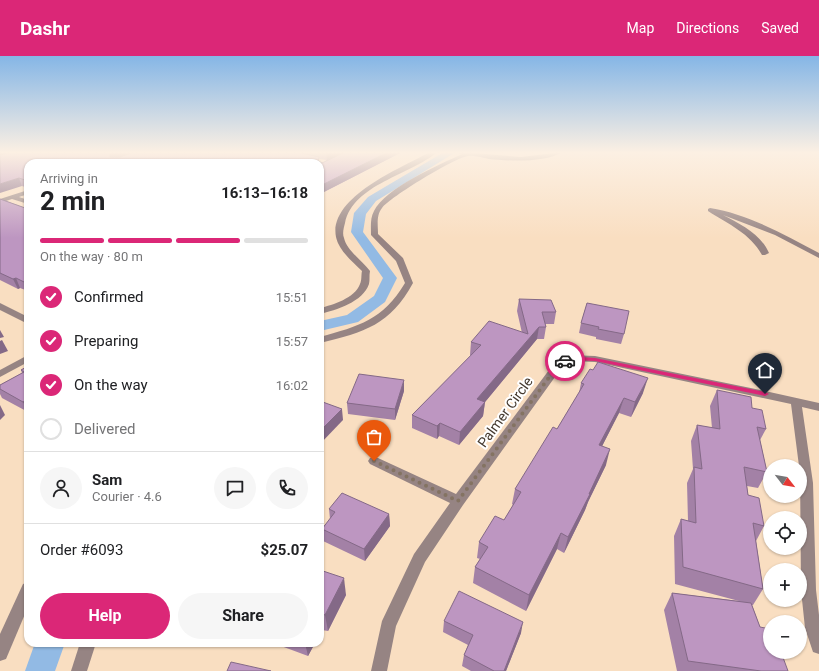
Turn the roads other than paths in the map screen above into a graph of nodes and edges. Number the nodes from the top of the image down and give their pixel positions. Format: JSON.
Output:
{"nodes":[{"id":1,"x":382,"y":181,"type":"edge"},
{"id":2,"x":418,"y":181,"type":"edge"},
{"id":3,"x":24,"y":193,"type":"edge"},
{"id":4,"x":12,"y":197,"type":"junction"},
{"id":5,"x":0,"y":201,"type":"edge"},
{"id":6,"x":24,"y":201,"type":"edge"},
{"id":7,"x":764,"y":253,"type":"dead end"},
{"id":8,"x":819,"y":256,"type":"edge"},
{"id":9,"x":0,"y":306,"type":"edge"},
{"id":10,"x":324,"y":310,"type":"edge"},
{"id":11,"x":24,"y":318,"type":"edge"},
{"id":12,"x":324,"y":339,"type":"edge"},
{"id":13,"x":24,"y":360,"type":"edge"},
{"id":14,"x":0,"y":374,"type":"edge"},
{"id":15,"x":796,"y":401,"type":"junction"},
{"id":16,"x":819,"y":407,"type":"edge"},
{"id":17,"x":374,"y":461,"type":"dead end"},
{"id":18,"x":458,"y":501,"type":"junction"},
{"id":19,"x":24,"y":598,"type":"edge"},
{"id":20,"x":819,"y":646,"type":"edge"},
{"id":21,"x":87,"y":647,"type":"edge"},
{"id":22,"x":0,"y":653,"type":"edge"},
{"id":23,"x":79,"y":671,"type":"edge"},
{"id":24,"x":379,"y":671,"type":"edge"}],
"edges":[{"from":1,"to":10,"type":"street"},
{"from":2,"to":12,"type":"street"},
{"from":3,"to":4,"type":"street"},
{"from":4,"to":5,"type":"street"},
{"from":4,"to":6,"type":"street"},
{"from":7,"to":8,"type":"street"},
{"from":9,"to":11,"type":"street"},
{"from":13,"to":14,"type":"street"},
{"from":15,"to":16,"type":"street","name":"Palmer Circle"},
{"from":15,"to":18,"type":"street","name":"Palmer Circle"},
{"from":15,"to":20,"type":"street"},
{"from":17,"to":18,"type":"street"},
{"from":18,"to":24,"type":"street","name":"Palmer Circle"},
{"from":19,"to":22,"type":"street"},
{"from":21,"to":23,"type":"street"}]}
